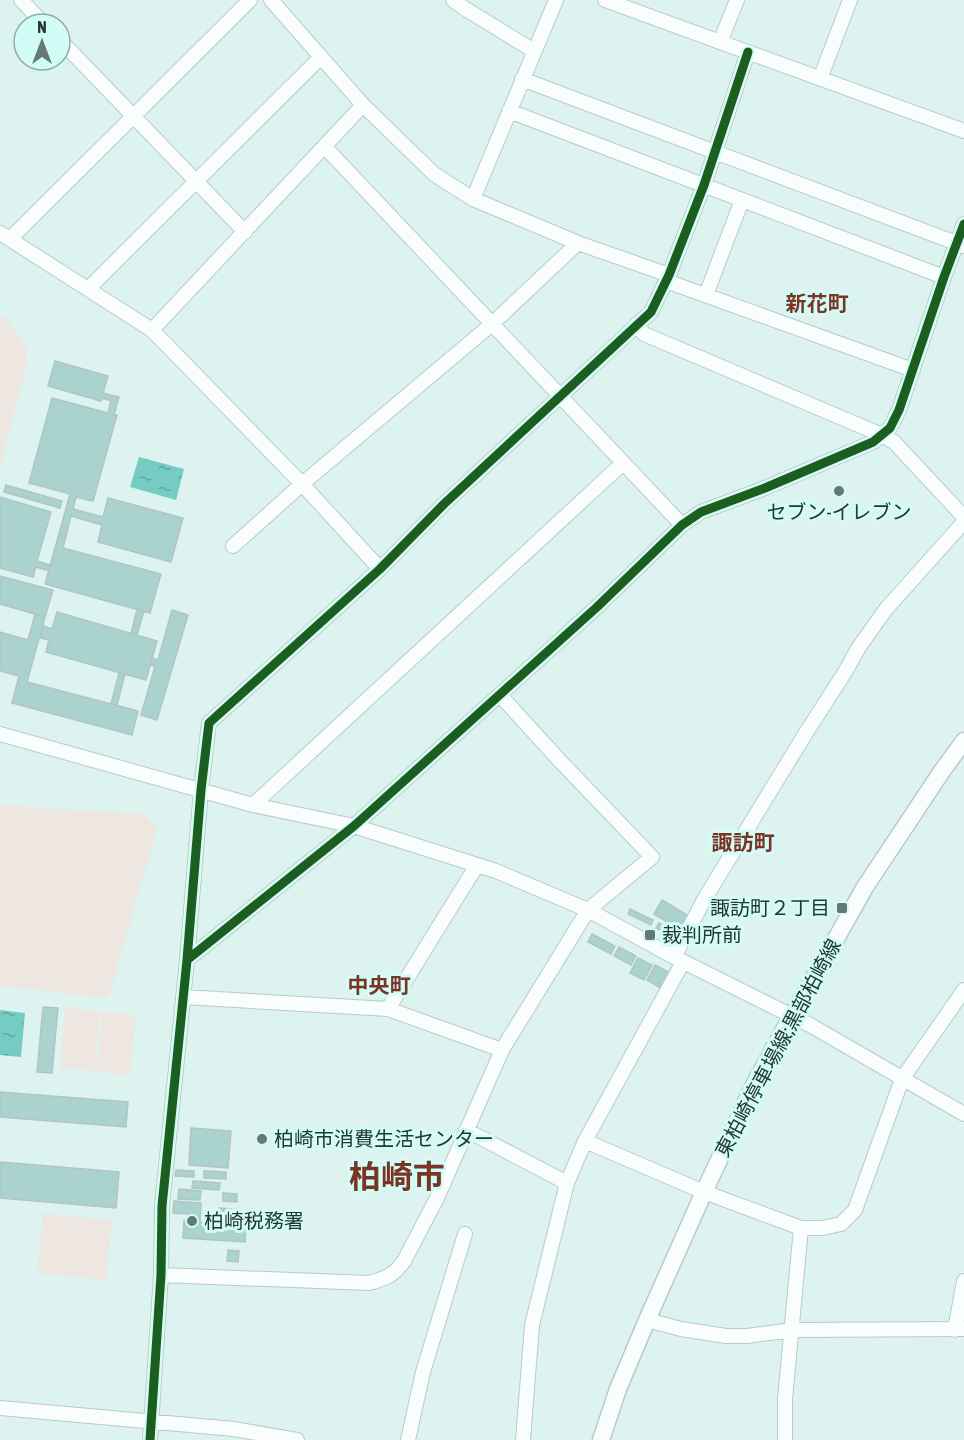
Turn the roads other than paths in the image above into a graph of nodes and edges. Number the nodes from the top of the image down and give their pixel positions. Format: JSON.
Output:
{"nodes":[{"id":1,"x":21,"y":0,"type":"edge"},
{"id":2,"x":250,"y":0,"type":"edge"},
{"id":3,"x":271,"y":0,"type":"edge"},
{"id":4,"x":453,"y":0,"type":"edge"},
{"id":5,"x":556,"y":0,"type":"edge"},
{"id":6,"x":605,"y":0,"type":"edge"},
{"id":7,"x":737,"y":0,"type":"edge"},
{"id":8,"x":850,"y":0,"type":"edge"},
{"id":9,"x":32,"y":12,"type":"edge"},
{"id":10,"x":720,"y":42,"type":"junction"},
{"id":11,"x":534,"y":51,"type":"junction"},
{"id":12,"x":72,"y":52,"type":"edge"},
{"id":13,"x":748,"y":52,"type":"junction"},
{"id":14,"x":321,"y":57,"type":"junction"},
{"id":15,"x":522,"y":79,"type":"junction"},
{"id":16,"x":820,"y":79,"type":"junction"},
{"id":17,"x":363,"y":105,"type":"junction"},
{"id":18,"x":509,"y":111,"type":"junction"},
{"id":19,"x":134,"y":116,"type":"junction"},
{"id":20,"x":964,"y":131,"type":"edge"},
{"id":21,"x":324,"y":146,"type":"junction"},
{"id":22,"x":716,"y":152,"type":"junction"},
{"id":23,"x":196,"y":181,"type":"junction"},
{"id":24,"x":704,"y":185,"type":"junction"},
{"id":25,"x":473,"y":199,"type":"junction"},
{"id":26,"x":742,"y":200,"type":"junction"},
{"id":27,"x":964,"y":224,"type":"edge"},
{"id":28,"x":244,"y":231,"type":"junction"},
{"id":29,"x":5,"y":236,"type":"edge"},
{"id":30,"x":578,"y":243,"type":"junction"},
{"id":31,"x":961,"y":244,"type":"edge"},
{"id":32,"x":944,"y":277,"type":"junction"},
{"id":33,"x":668,"y":278,"type":"junction"},
{"id":34,"x":88,"y":289,"type":"junction"},
{"id":35,"x":706,"y":295,"type":"junction"},
{"id":36,"x":492,"y":324,"type":"junction"},
{"id":37,"x":637,"y":324,"type":"junction"},
{"id":38,"x":152,"y":330,"type":"junction"},
{"id":39,"x":913,"y":370,"type":"junction"},
{"id":40,"x":560,"y":396,"type":"junction"},
{"id":41,"x":882,"y":435,"type":"junction"},
{"id":42,"x":623,"y":463,"type":"junction"},
{"id":43,"x":302,"y":484,"type":"junction"},
{"id":44,"x":964,"y":517,"type":"edge"},
{"id":45,"x":964,"y":522,"type":"edge"},
{"id":46,"x":682,"y":525,"type":"junction"},
{"id":47,"x":233,"y":546,"type":"dead end"},
{"id":48,"x":380,"y":569,"type":"junction"},
{"id":49,"x":500,"y":695,"type":"junction"},
{"id":50,"x":0,"y":734,"type":"edge"},
{"id":51,"x":964,"y":741,"type":"edge"},
{"id":52,"x":201,"y":790,"type":"junction"},
{"id":53,"x":254,"y":805,"type":"junction"},
{"id":54,"x":354,"y":826,"type":"junction"},
{"id":55,"x":477,"y":865,"type":"junction"},
{"id":56,"x":588,"y":910,"type":"junction"},
{"id":57,"x":187,"y":960,"type":"junction"},
{"id":58,"x":678,"y":960,"type":"junction"},
{"id":59,"x":964,"y":990,"type":"edge"},
{"id":60,"x":183,"y":997,"type":"junction"},
{"id":61,"x":388,"y":1009,"type":"junction"},
{"id":62,"x":791,"y":1017,"type":"junction"},
{"id":63,"x":502,"y":1050,"type":"junction"},
{"id":64,"x":902,"y":1079,"type":"junction"},
{"id":65,"x":964,"y":1114,"type":"edge"},
{"id":66,"x":466,"y":1130,"type":"junction"},
{"id":67,"x":585,"y":1141,"type":"junction"},
{"id":68,"x":567,"y":1183,"type":"junction"},
{"id":69,"x":704,"y":1192,"type":"junction"},
{"id":70,"x":801,"y":1228,"type":"junction"},
{"id":71,"x":465,"y":1234,"type":"dead end"},
{"id":72,"x":161,"y":1275,"type":"junction"},
{"id":73,"x":964,"y":1281,"type":"edge"},
{"id":74,"x":646,"y":1320,"type":"junction"},
{"id":75,"x":792,"y":1330,"type":"junction"},
{"id":76,"x":960,"y":1330,"type":"edge"},
{"id":77,"x":0,"y":1408,"type":"edge"},
{"id":78,"x":151,"y":1421,"type":"junction"},
{"id":79,"x":150,"y":1440,"type":"edge"},
{"id":80,"x":297,"y":1440,"type":"edge"},
{"id":81,"x":408,"y":1440,"type":"edge"},
{"id":82,"x":523,"y":1440,"type":"edge"},
{"id":83,"x":601,"y":1440,"type":"edge"},
{"id":84,"x":785,"y":1440,"type":"edge"}],
"edges":[{"from":1,"to":9,"type":"street"},
{"from":2,"to":19,"type":"street"},
{"from":3,"to":14,"type":"street"},
{"from":4,"to":11,"type":"street"},
{"from":5,"to":11,"type":"street"},
{"from":6,"to":10,"type":"street"},
{"from":7,"to":10,"type":"street"},
{"from":8,"to":16,"type":"street"},
{"from":10,"to":13,"type":"street"},
{"from":11,"to":15,"type":"street"},
{"from":12,"to":19,"type":"street"},
{"from":13,"to":16,"type":"street"},
{"from":13,"to":22,"type":"street"},
{"from":14,"to":17,"type":"street"},
{"from":14,"to":23,"type":"street"},
{"from":15,"to":18,"type":"street"},
{"from":15,"to":22,"type":"street"},
{"from":16,"to":20,"type":"street"},
{"from":17,"to":21,"type":"street"},
{"from":17,"to":25,"type":"street"},
{"from":18,"to":24,"type":"street"},
{"from":18,"to":25,"type":"street"},
{"from":19,"to":23,"type":"street"},
{"from":19,"to":29,"type":"street"},
{"from":21,"to":28,"type":"street"},
{"from":21,"to":36,"type":"street"},
{"from":22,"to":24,"type":"street"},
{"from":22,"to":31,"type":"street"},
{"from":23,"to":28,"type":"street"},
{"from":23,"to":34,"type":"street"},
{"from":24,"to":26,"type":"street"},
{"from":24,"to":33,"type":"street"},
{"from":25,"to":30,"type":"street"},
{"from":26,"to":32,"type":"street"},
{"from":26,"to":35,"type":"street"},
{"from":27,"to":31,"type":"street"},
{"from":28,"to":38,"type":"street"},
{"from":29,"to":34,"type":"street"},
{"from":30,"to":33,"type":"street"},
{"from":30,"to":36,"type":"street"},
{"from":31,"to":32,"type":"street"},
{"from":32,"to":39,"type":"street"},
{"from":33,"to":35,"type":"street"},
{"from":33,"to":37,"type":"street"},
{"from":34,"to":38,"type":"street"},
{"from":35,"to":39,"type":"street"},
{"from":36,"to":40,"type":"street"},
{"from":36,"to":43,"type":"street"},
{"from":37,"to":40,"type":"street"},
{"from":37,"to":41,"type":"street"},
{"from":38,"to":43,"type":"street"},
{"from":39,"to":41,"type":"street"},
{"from":40,"to":42,"type":"street"},
{"from":40,"to":48,"type":"street"},
{"from":41,"to":44,"type":"street"},
{"from":41,"to":46,"type":"street"},
{"from":42,"to":46,"type":"street"},
{"from":42,"to":53,"type":"street"},
{"from":43,"to":47,"type":"street"},
{"from":43,"to":48,"type":"street"},
{"from":45,"to":58,"type":"street"},
{"from":46,"to":49,"type":"street"},
{"from":48,"to":52,"type":"street"},
{"from":49,"to":54,"type":"street"},
{"from":49,"to":56,"type":"street"},
{"from":50,"to":52,"type":"street"},
{"from":51,"to":62,"type":"main road","name":"東柏崎停車場線;黒部柏崎線"},
{"from":52,"to":53,"type":"street"},
{"from":52,"to":57,"type":"street"},
{"from":53,"to":54,"type":"street"},
{"from":54,"to":55,"type":"street"},
{"from":54,"to":57,"type":"street"},
{"from":55,"to":56,"type":"street"},
{"from":55,"to":61,"type":"street"},
{"from":56,"to":58,"type":"street"},
{"from":56,"to":63,"type":"street"},
{"from":57,"to":60,"type":"street"},
{"from":58,"to":62,"type":"street"},
{"from":58,"to":67,"type":"street"},
{"from":59,"to":64,"type":"street"},
{"from":60,"to":61,"type":"street"},
{"from":60,"to":72,"type":"street"},
{"from":61,"to":63,"type":"street"},
{"from":62,"to":64,"type":"street"},
{"from":62,"to":69,"type":"main road","name":"東柏崎停車場線;黒部柏崎線"},
{"from":63,"to":66,"type":"street"},
{"from":64,"to":65,"type":"street"},
{"from":64,"to":70,"type":"street"},
{"from":66,"to":68,"type":"street"},
{"from":66,"to":72,"type":"street"},
{"from":67,"to":68,"type":"street"},
{"from":67,"to":69,"type":"street"},
{"from":68,"to":82,"type":"street"},
{"from":69,"to":70,"type":"street"},
{"from":69,"to":74,"type":"main road","name":"東柏崎停車場線;黒部柏崎線"},
{"from":70,"to":75,"type":"street"},
{"from":71,"to":81,"type":"street"},
{"from":72,"to":78,"type":"street"},
{"from":73,"to":76,"type":"street"},
{"from":74,"to":75,"type":"street"},
{"from":74,"to":83,"type":"main road","name":"東柏崎停車場線;黒部柏崎線"},
{"from":75,"to":76,"type":"street"},
{"from":75,"to":84,"type":"street"},
{"from":77,"to":78,"type":"street"},
{"from":78,"to":79,"type":"street"},
{"from":78,"to":80,"type":"street"}]}
